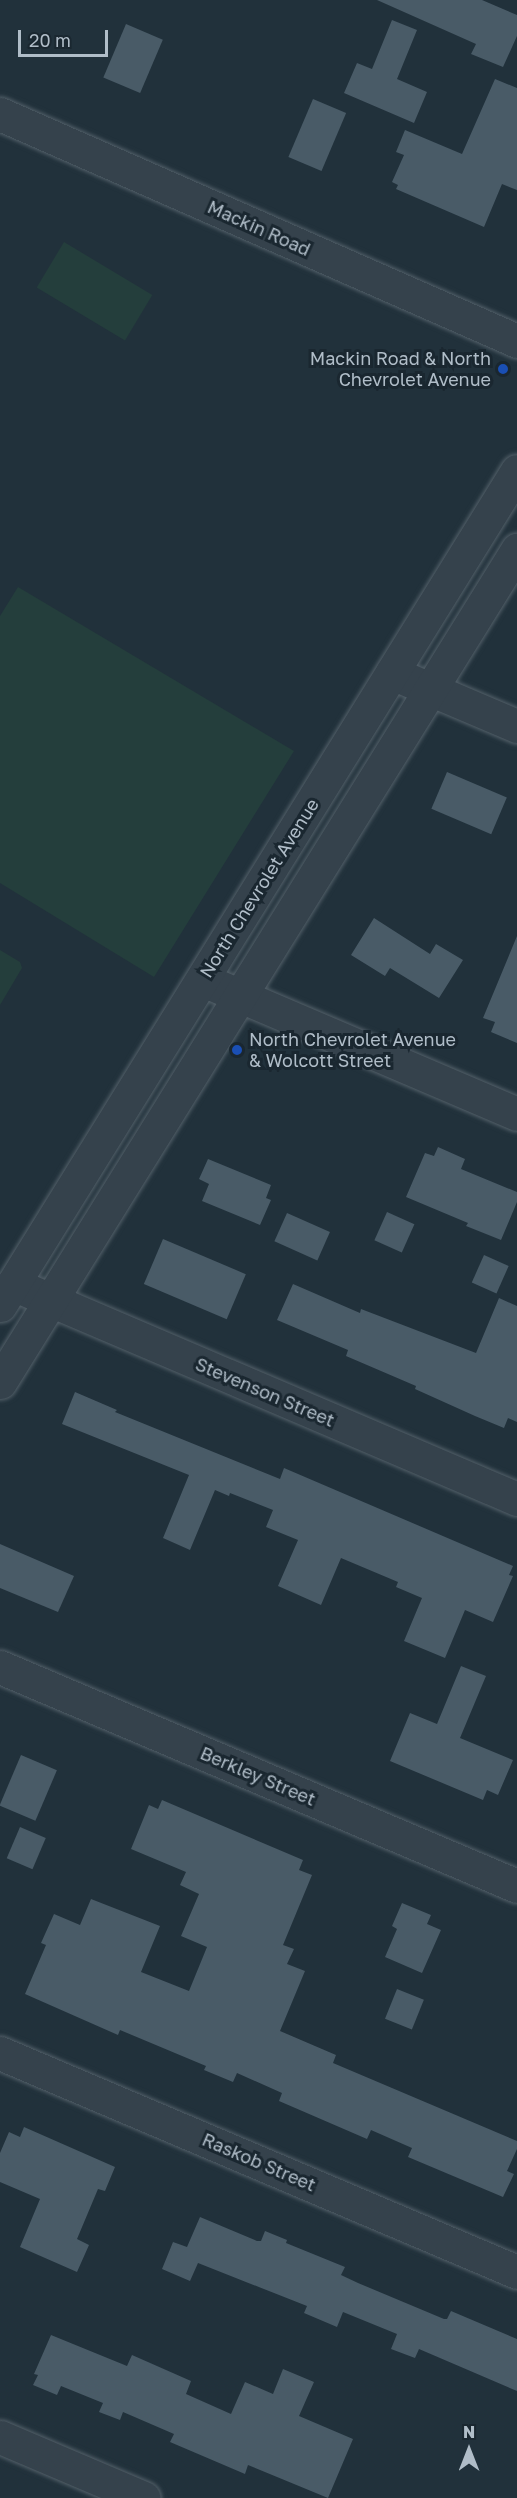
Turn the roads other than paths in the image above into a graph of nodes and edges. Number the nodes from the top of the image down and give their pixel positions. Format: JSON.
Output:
{"nodes":[{"id":1,"x":0,"y":114,"type":"edge"},
{"id":2,"x":517,"y":341,"type":"edge"},
{"id":3,"x":517,"y":471,"type":"edge"},
{"id":4,"x":517,"y":550,"type":"edge"},
{"id":5,"x":392,"y":673,"type":"junction"},
{"id":6,"x":430,"y":690,"type":"junction"},
{"id":7,"x":517,"y":726,"type":"edge"},
{"id":8,"x":202,"y":980,"type":"junction"},
{"id":9,"x":240,"y":996,"type":"junction"},
{"id":10,"x":517,"y":1114,"type":"edge"},
{"id":11,"x":7,"y":1295,"type":"edge"},
{"id":12,"x":51,"y":1300,"type":"junction"},
{"id":13,"x":0,"y":1382,"type":"edge"},
{"id":14,"x":517,"y":1499,"type":"edge"},
{"id":15,"x":0,"y":1666,"type":"edge"},
{"id":16,"x":517,"y":1886,"type":"edge"},
{"id":17,"x":0,"y":2053,"type":"edge"},
{"id":18,"x":517,"y":2272,"type":"edge"},
{"id":19,"x":0,"y":2437,"type":"edge"},
{"id":20,"x":144,"y":2498,"type":"edge"}],
"edges":[{"from":1,"to":2,"type":"street","name":"Mackin Road"},
{"from":3,"to":5,"type":"street","name":"North Chevrolet Avenue"},
{"from":4,"to":6,"type":"street"},
{"from":5,"to":6,"type":"street"},
{"from":5,"to":8,"type":"street","name":"North Chevrolet Avenue"},
{"from":6,"to":7,"type":"street"},
{"from":6,"to":9,"type":"street"},
{"from":8,"to":9,"type":"street"},
{"from":8,"to":11,"type":"street","name":"North Chevrolet Avenue"},
{"from":9,"to":10,"type":"street"},
{"from":9,"to":12,"type":"street"},
{"from":11,"to":12,"type":"street","name":"Stevenson Street"},
{"from":12,"to":13,"type":"street"},
{"from":12,"to":14,"type":"street","name":"Stevenson Street"},
{"from":15,"to":16,"type":"street","name":"Berkley Street"},
{"from":17,"to":18,"type":"street","name":"Raskob Street"},
{"from":19,"to":20,"type":"street"}]}
